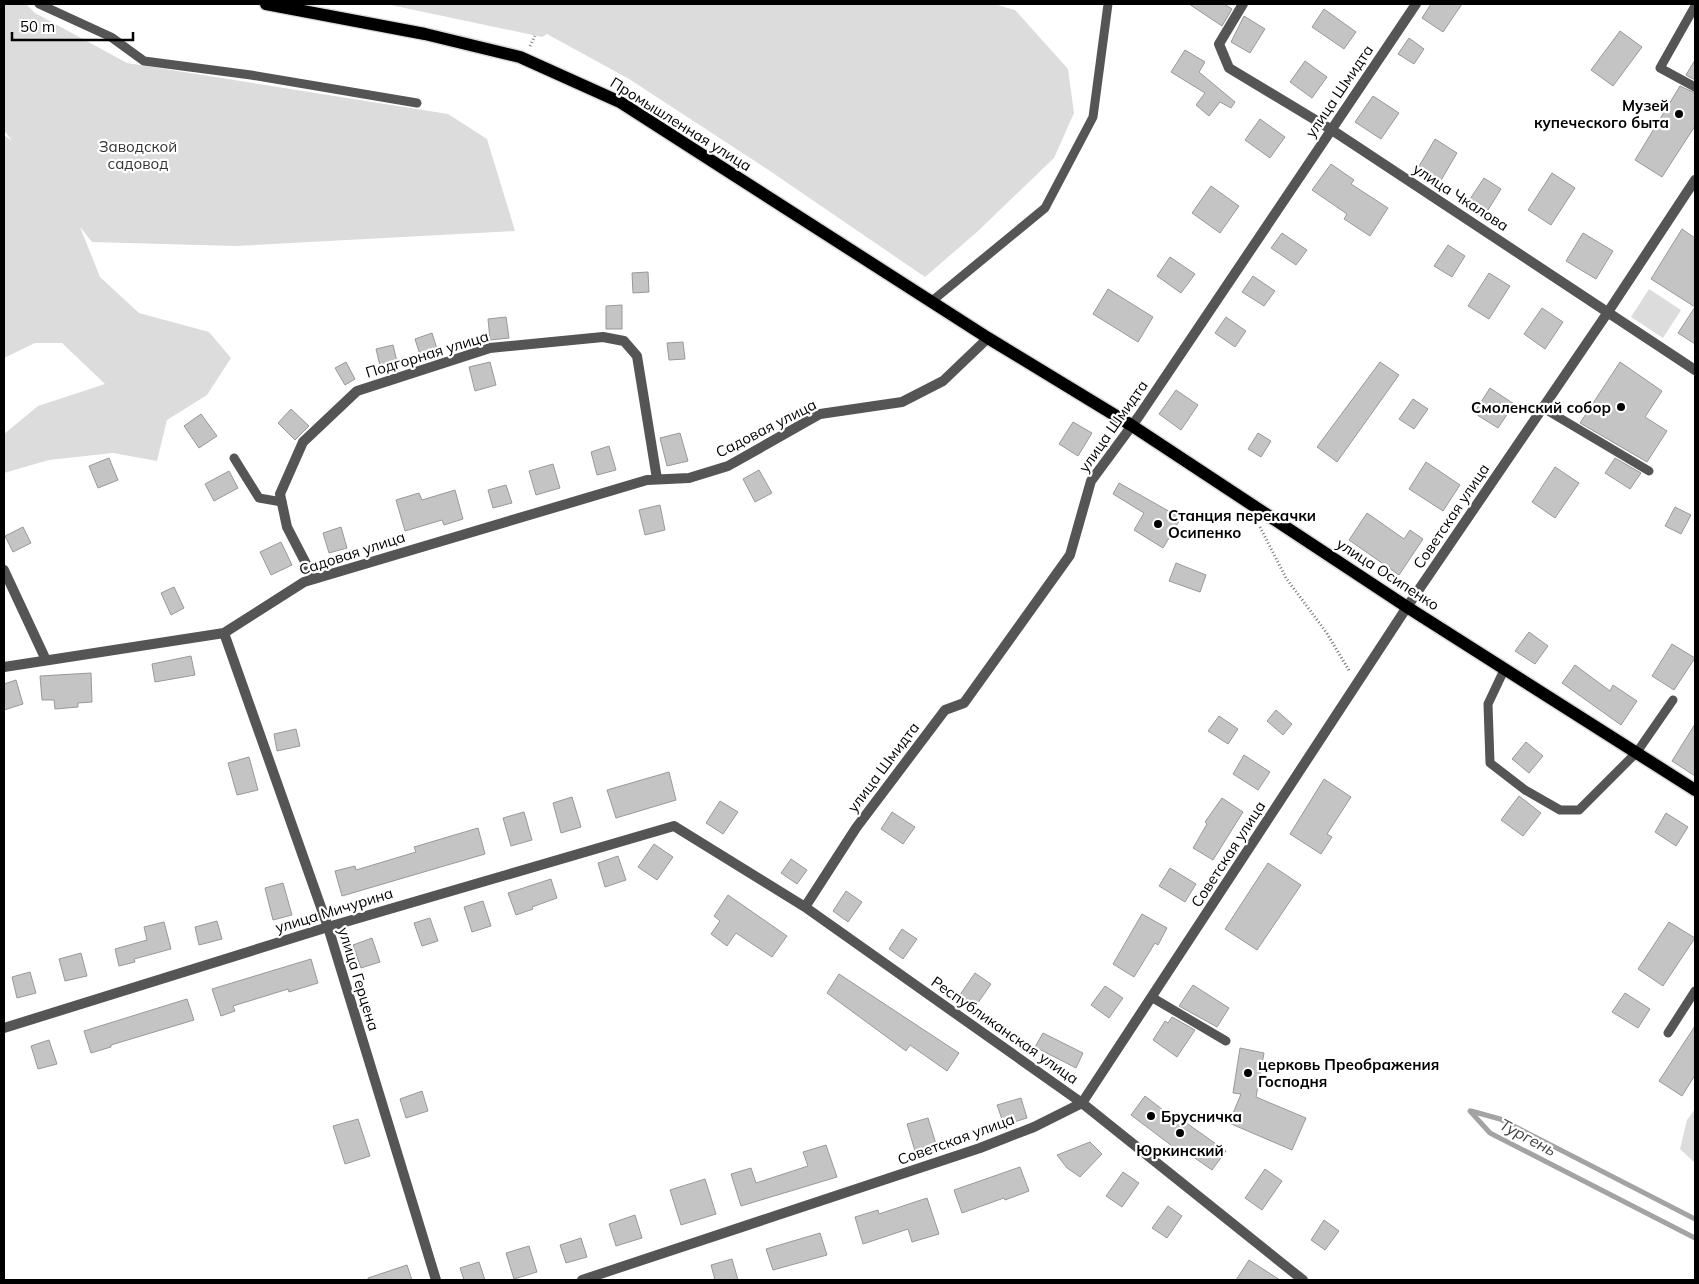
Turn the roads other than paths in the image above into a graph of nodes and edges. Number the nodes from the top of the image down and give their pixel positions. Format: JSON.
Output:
{"nodes":[{"id":1,"x":39,"y":4,"type":"edge"},
{"id":2,"x":266,"y":4,"type":"edge"},
{"id":3,"x":1108,"y":4,"type":"edge"},
{"id":4,"x":1243,"y":4,"type":"edge"},
{"id":5,"x":1416,"y":4,"type":"edge"},
{"id":6,"x":1695,"y":6,"type":"edge"},
{"id":7,"x":1695,"y":87,"type":"edge"},
{"id":8,"x":417,"y":103,"type":"dead end"},
{"id":9,"x":1332,"y":130,"type":"junction"},
{"id":10,"x":1695,"y":180,"type":"edge"},
{"id":11,"x":932,"y":301,"type":"junction"},
{"id":12,"x":1608,"y":312,"type":"junction"},
{"id":13,"x":988,"y":338,"type":"junction"},
{"id":14,"x":1695,"y":370,"type":"edge"},
{"id":15,"x":1543,"y":408,"type":"junction"},
{"id":16,"x":1132,"y":425,"type":"junction"},
{"id":17,"x":234,"y":458,"type":"dead end"},
{"id":18,"x":1649,"y":471,"type":"dead end"},
{"id":19,"x":657,"y":479,"type":"junction"},
{"id":20,"x":282,"y":502,"type":"junction"},
{"id":21,"x":4,"y":570,"type":"edge"},
{"id":22,"x":314,"y":579,"type":"junction"},
{"id":23,"x":1407,"y":607,"type":"junction"},
{"id":24,"x":224,"y":633,"type":"junction"},
{"id":25,"x":46,"y":660,"type":"junction"},
{"id":26,"x":4,"y":667,"type":"edge"},
{"id":27,"x":1505,"y":668,"type":"junction"},
{"id":28,"x":1673,"y":700,"type":"dead end"},
{"id":29,"x":1637,"y":752,"type":"junction"},
{"id":30,"x":1695,"y":790,"type":"edge"},
{"id":31,"x":674,"y":826,"type":"joint"},
{"id":32,"x":805,"y":907,"type":"junction"},
{"id":33,"x":328,"y":928,"type":"junction"},
{"id":34,"x":1695,"y":991,"type":"edge"},
{"id":35,"x":1153,"y":998,"type":"junction"},
{"id":36,"x":4,"y":1028,"type":"edge"},
{"id":37,"x":1668,"y":1033,"type":"dead end"},
{"id":38,"x":1226,"y":1041,"type":"dead end"},
{"id":39,"x":1082,"y":1104,"type":"junction"},
{"id":40,"x":436,"y":1280,"type":"edge"},
{"id":41,"x":582,"y":1280,"type":"edge"},
{"id":42,"x":1303,"y":1280,"type":"edge"}],
"edges":[{"from":1,"to":8,"type":"lane"},
{"from":2,"to":11,"type":"main road","name":"Промышленная улица"},
{"from":3,"to":11,"type":"lane"},
{"from":4,"to":9,"type":"street","name":"улица Чкалова"},
{"from":5,"to":9,"type":"street","name":"улица Шмидта"},
{"from":6,"to":7,"type":"lane"},
{"from":9,"to":12,"type":"street","name":"улица Чкалова"},
{"from":9,"to":16,"type":"street","name":"улица Шмидта"},
{"from":10,"to":12,"type":"street","name":"Советская улица"},
{"from":11,"to":13,"type":"main road","name":"Промышленная улица"},
{"from":12,"to":14,"type":"street","name":"улица Чкалова"},
{"from":12,"to":15,"type":"street","name":"Советская улица"},
{"from":13,"to":16,"type":"main road","name":"улица Осипенко"},
{"from":13,"to":19,"type":"street","name":"Садовая улица"},
{"from":15,"to":18,"type":"lane"},
{"from":15,"to":23,"type":"street","name":"Советская улица"},
{"from":16,"to":23,"type":"main road","name":"улица Осипенко"},
{"from":16,"to":32,"type":"street","name":"улица Шмидта"},
{"from":17,"to":20,"type":"lane"},
{"from":19,"to":20,"type":"street","name":"Подгорная улица"},
{"from":19,"to":22,"type":"street","name":"Садовая улица"},
{"from":20,"to":22,"type":"street","name":"Подгорная улица"},
{"from":21,"to":25,"type":"street"},
{"from":22,"to":24,"type":"street","name":"Садовая улица"},
{"from":23,"to":27,"type":"main road","name":"улица Осипенко"},
{"from":23,"to":35,"type":"street","name":"Советская улица"},
{"from":24,"to":25,"type":"street","name":"Садовая улица"},
{"from":24,"to":33,"type":"street","name":"улица Герцена"},
{"from":25,"to":26,"type":"street","name":"Садовая улица"},
{"from":27,"to":29,"type":"main road","name":"улица Осипенко"},
{"from":27,"to":29,"type":"lane"},
{"from":28,"to":29,"type":"lane"},
{"from":29,"to":30,"type":"main road","name":"улица Осипенко"},
{"from":31,"to":32,"type":"street","name":"Республиканская улица"},
{"from":31,"to":33,"type":"street","name":"улица Мичурина"},
{"from":32,"to":39,"type":"street","name":"Республиканская улица"},
{"from":33,"to":36,"type":"street","name":"улица Мичурина"},
{"from":33,"to":40,"type":"street","name":"улица Герцена"},
{"from":34,"to":37,"type":"lane"},
{"from":35,"to":38,"type":"lane"},
{"from":35,"to":39,"type":"street","name":"Советская улица"},
{"from":39,"to":41,"type":"street","name":"Советская улица"},
{"from":39,"to":42,"type":"street","name":"Республиканская улица"}]}
